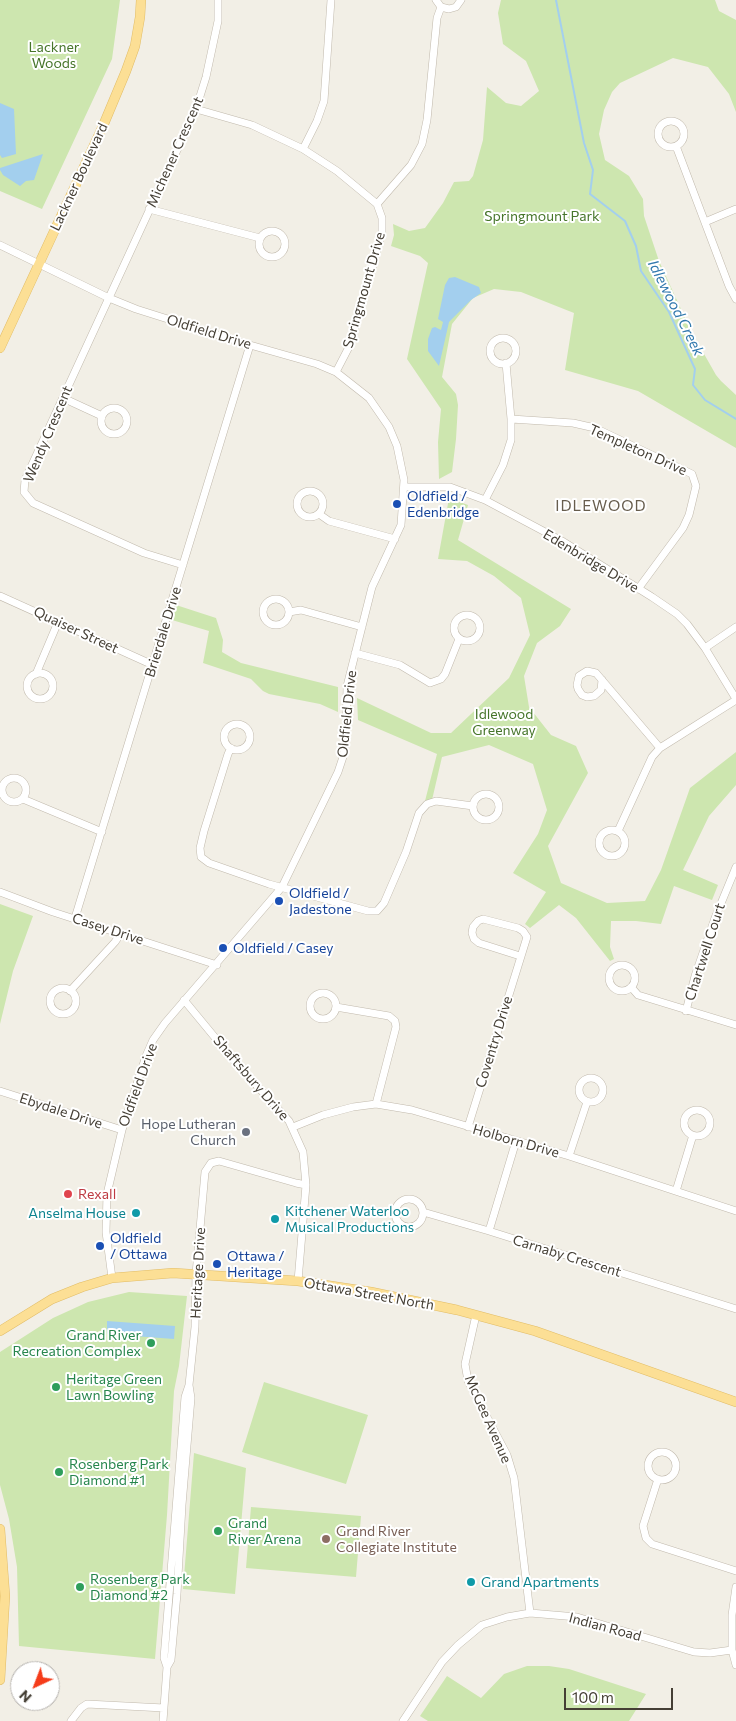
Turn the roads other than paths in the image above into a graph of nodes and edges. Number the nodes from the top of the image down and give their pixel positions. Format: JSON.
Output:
{"nodes":[{"id":1,"x":141,"y":0,"type":"edge"},
{"id":2,"x":218,"y":0,"type":"edge"},
{"id":3,"x":331,"y":0,"type":"edge"},
{"id":4,"x":436,"y":0,"type":"edge"},
{"id":5,"x":461,"y":0,"type":"edge"},
{"id":6,"x":441,"y":7,"type":"junction"},
{"id":7,"x":196,"y":109,"type":"junction"},
{"id":8,"x":676,"y":146,"type":"dead end"},
{"id":9,"x":303,"y":149,"type":"junction"},
{"id":10,"x":377,"y":204,"type":"junction"},
{"id":11,"x":149,"y":209,"type":"junction"},
{"id":12,"x":736,"y":209,"type":"edge"},
{"id":13,"x":705,"y":222,"type":"junction"},
{"id":14,"x":260,"y":238,"type":"dead end"},
{"id":15,"x":0,"y":245,"type":"edge"},
{"id":16,"x":39,"y":264,"type":"junction"},
{"id":17,"x":109,"y":298,"type":"junction"},
{"id":18,"x":736,"y":299,"type":"edge"},
{"id":19,"x":250,"y":345,"type":"junction"},
{"id":20,"x":0,"y":348,"type":"edge"},
{"id":21,"x":506,"y":363,"type":"dead end"},
{"id":22,"x":336,"y":372,"type":"junction"},
{"id":23,"x":63,"y":398,"type":"junction"},
{"id":24,"x":102,"y":416,"type":"dead end"},
{"id":25,"x":511,"y":419,"type":"junction"},
{"id":26,"x":404,"y":487,"type":"junction"},
{"id":27,"x":485,"y":500,"type":"junction"},
{"id":28,"x":319,"y":514,"type":"dead end"},
{"id":29,"x":395,"y":540,"type":"junction"},
{"id":30,"x":183,"y":565,"type":"junction"},
{"id":31,"x":638,"y":589,"type":"junction"},
{"id":32,"x":0,"y":596,"type":"edge"},
{"id":33,"x":289,"y":612,"type":"dead end"},
{"id":34,"x":58,"y":622,"type":"junction"},
{"id":35,"x":362,"y":627,"type":"junction"},
{"id":36,"x":736,"y":627,"type":"edge"},
{"id":37,"x":459,"y":639,"type":"dead end"},
{"id":38,"x":705,"y":648,"type":"junction"},
{"id":39,"x":355,"y":653,"type":"junction"},
{"id":40,"x":152,"y":665,"type":"junction"},
{"id":41,"x":36,"y":674,"type":"dead end"},
{"id":42,"x":602,"y":680,"type":"dead end"},
{"id":43,"x":736,"y":699,"type":"edge"},
{"id":44,"x":231,"y":748,"type":"dead end"},
{"id":45,"x":660,"y":748,"type":"junction"},
{"id":46,"x":23,"y":799,"type":"dead end"},
{"id":47,"x":473,"y":806,"type":"dead end"},
{"id":48,"x":618,"y":831,"type":"dead end"},
{"id":49,"x":102,"y":832,"type":"junction"},
{"id":50,"x":736,"y":867,"type":"edge"},
{"id":51,"x":282,"y":887,"type":"junction"},
{"id":52,"x":0,"y":892,"type":"edge"},
{"id":53,"x":74,"y":918,"type":"junction"},
{"id":54,"x":121,"y":933,"type":"junction"},
{"id":55,"x":520,"y":956,"type":"junction"},
{"id":56,"x":217,"y":965,"type":"junction"},
{"id":57,"x":631,"y":987,"type":"dead end"},
{"id":58,"x":70,"y":991,"type":"dead end"},
{"id":59,"x":184,"y":1000,"type":"junction"},
{"id":60,"x":336,"y":1007,"type":"dead end"},
{"id":61,"x":686,"y":1010,"type":"junction"},
{"id":62,"x":736,"y":1025,"type":"edge"},
{"id":63,"x":0,"y":1091,"type":"edge"},
{"id":64,"x":588,"y":1102,"type":"dead end"},
{"id":65,"x":376,"y":1104,"type":"junction"},
{"id":66,"x":468,"y":1127,"type":"junction"},
{"id":67,"x":293,"y":1128,"type":"junction"},
{"id":68,"x":122,"y":1130,"type":"junction"},
{"id":69,"x":693,"y":1135,"type":"dead end"},
{"id":70,"x":516,"y":1141,"type":"junction"},
{"id":71,"x":569,"y":1156,"type":"junction"},
{"id":72,"x":306,"y":1184,"type":"junction"},
{"id":73,"x":676,"y":1191,"type":"junction"},
{"id":74,"x":736,"y":1211,"type":"edge"},
{"id":75,"x":423,"y":1212,"type":"junction"},
{"id":76,"x":489,"y":1232,"type":"junction"},
{"id":77,"x":196,"y":1274,"type":"junction"},
{"id":78,"x":112,"y":1278,"type":"junction"},
{"id":79,"x":298,"y":1281,"type":"junction"},
{"id":80,"x":736,"y":1309,"type":"edge"},
{"id":81,"x":476,"y":1315,"type":"junction"},
{"id":82,"x":0,"y":1331,"type":"edge"},
{"id":83,"x":736,"y":1402,"type":"edge"},
{"id":84,"x":658,"y":1479,"type":"dead end"},
{"id":85,"x":0,"y":1530,"type":"edge"},
{"id":86,"x":736,"y":1571,"type":"edge"},
{"id":87,"x":736,"y":1587,"type":"edge"},
{"id":88,"x":530,"y":1613,"type":"junction"},
{"id":89,"x":732,"y":1650,"type":"junction"},
{"id":90,"x":736,"y":1665,"type":"edge"},
{"id":91,"x":0,"y":1680,"type":"edge"},
{"id":92,"x":164,"y":1708,"type":"junction"},
{"id":93,"x":71,"y":1721,"type":"edge"},
{"id":94,"x":163,"y":1721,"type":"edge"},
{"id":95,"x":403,"y":1721,"type":"edge"}],
"edges":[{"from":1,"to":16,"type":"main road","name":"Lackner Boulevard"},
{"from":2,"to":7,"type":"street","name":"Michener Crescent"},
{"from":3,"to":9,"type":"street"},
{"from":4,"to":6,"type":"street"},
{"from":5,"to":6,"type":"street"},
{"from":6,"to":10,"type":"street"},
{"from":7,"to":9,"type":"street"},
{"from":7,"to":11,"type":"street","name":"Michener Crescent"},
{"from":8,"to":13,"type":"street"},
{"from":9,"to":10,"type":"street"},
{"from":10,"to":22,"type":"street","name":"Springmount Drive"},
{"from":11,"to":14,"type":"street"},
{"from":11,"to":17,"type":"street","name":"Michener Crescent"},
{"from":12,"to":13,"type":"street"},
{"from":13,"to":18,"type":"street"},
{"from":15,"to":16,"type":"street","name":"Oldfield Drive"},
{"from":16,"to":17,"type":"street","name":"Oldfield Drive"},
{"from":16,"to":20,"type":"main road","name":"Lackner Boulevard"},
{"from":17,"to":19,"type":"street","name":"Oldfield Drive"},
{"from":17,"to":23,"type":"street","name":"Wendy Crescent"},
{"from":19,"to":22,"type":"street","name":"Oldfield Drive"},
{"from":19,"to":30,"type":"street","name":"Brierdale Drive"},
{"from":21,"to":25,"type":"street"},
{"from":22,"to":26,"type":"street","name":"Oldfield Drive"},
{"from":23,"to":24,"type":"street"},
{"from":23,"to":30,"type":"street","name":"Wendy Crescent"},
{"from":25,"to":27,"type":"street"},
{"from":25,"to":31,"type":"street","name":"Templeton Drive"},
{"from":26,"to":27,"type":"street","name":"Edenbridge Drive"},
{"from":26,"to":29,"type":"street","name":"Oldfield Drive"},
{"from":27,"to":31,"type":"street","name":"Edenbridge Drive"},
{"from":28,"to":29,"type":"street"},
{"from":29,"to":35,"type":"street","name":"Oldfield Drive"},
{"from":30,"to":40,"type":"street","name":"Brierdale Drive"},
{"from":31,"to":38,"type":"street","name":"Edenbridge Drive"},
{"from":32,"to":34,"type":"street","name":"Quaiser Street"},
{"from":33,"to":35,"type":"street"},
{"from":34,"to":40,"type":"street","name":"Quaiser Street"},
{"from":34,"to":41,"type":"street"},
{"from":35,"to":39,"type":"street","name":"Oldfield Drive"},
{"from":36,"to":38,"type":"street"},
{"from":37,"to":39,"type":"street"},
{"from":38,"to":43,"type":"street","name":"Edenbridge Drive"},
{"from":39,"to":51,"type":"street","name":"Oldfield Drive"},
{"from":40,"to":49,"type":"street","name":"Brierdale Drive"},
{"from":42,"to":45,"type":"street"},
{"from":43,"to":45,"type":"street"},
{"from":44,"to":51,"type":"street"},
{"from":45,"to":48,"type":"street"},
{"from":46,"to":49,"type":"street"},
{"from":47,"to":51,"type":"street"},
{"from":49,"to":53,"type":"street","name":"Brierdale Drive"},
{"from":50,"to":61,"type":"street","name":"Chartwell Court"},
{"from":51,"to":56,"type":"street","name":"Oldfield Drive"},
{"from":52,"to":53,"type":"street","name":"Casey Drive"},
{"from":53,"to":54,"type":"street","name":"Casey Drive"},
{"from":54,"to":56,"type":"street","name":"Casey Drive"},
{"from":54,"to":58,"type":"street"},
{"from":55,"to":55,"type":"street","name":"Coventry Drive"},
{"from":55,"to":66,"type":"street","name":"Coventry Drive"},
{"from":56,"to":59,"type":"street","name":"Oldfield Drive"},
{"from":57,"to":61,"type":"street","name":"Chartwell Court"},
{"from":59,"to":67,"type":"street","name":"Shaftsbury Drive"},
{"from":59,"to":68,"type":"street","name":"Oldfield Drive"},
{"from":60,"to":65,"type":"street"},
{"from":61,"to":62,"type":"street","name":"Chartwell Court"},
{"from":63,"to":68,"type":"street","name":"Ebydale Drive"},
{"from":64,"to":71,"type":"street"},
{"from":65,"to":66,"type":"street","name":"Holborn Drive"},
{"from":65,"to":67,"type":"street","name":"Holborn Drive"},
{"from":66,"to":70,"type":"street","name":"Holborn Drive"},
{"from":67,"to":72,"type":"street","name":"Shaftsbury Drive"},
{"from":68,"to":78,"type":"street","name":"Oldfield Drive"},
{"from":69,"to":73,"type":"street"},
{"from":70,"to":71,"type":"street","name":"Holborn Drive"},
{"from":70,"to":76,"type":"street"},
{"from":71,"to":73,"type":"street","name":"Holborn Drive"},
{"from":72,"to":77,"type":"street","name":"Heritage Drive"},
{"from":72,"to":79,"type":"street","name":"Shaftsbury Drive"},
{"from":73,"to":74,"type":"street","name":"Holborn Drive"},
{"from":75,"to":75,"type":"street"},
{"from":75,"to":76,"type":"street","name":"Carnaby Crescent"},
{"from":76,"to":80,"type":"street","name":"Carnaby Crescent"},
{"from":77,"to":78,"type":"main road","name":"Ottawa Street North"},
{"from":77,"to":79,"type":"main road","name":"Ottawa Street North"},
{"from":77,"to":92,"type":"street","name":"Heritage Drive"},
{"from":78,"to":82,"type":"main road","name":"Ottawa Street North"},
{"from":79,"to":81,"type":"main road","name":"Ottawa Street North"},
{"from":81,"to":83,"type":"main road","name":"Ottawa Street North"},
{"from":81,"to":88,"type":"street","name":"McGee Avenue"},
{"from":84,"to":86,"type":"street"},
{"from":85,"to":91,"type":"main road"},
{"from":87,"to":89,"type":"street"},
{"from":88,"to":89,"type":"street","name":"Indian Road"},
{"from":88,"to":95,"type":"street","name":"Indian Road"},
{"from":89,"to":90,"type":"street"},
{"from":92,"to":93,"type":"street"},
{"from":92,"to":94,"type":"street","name":"Heritage Drive"}]}
